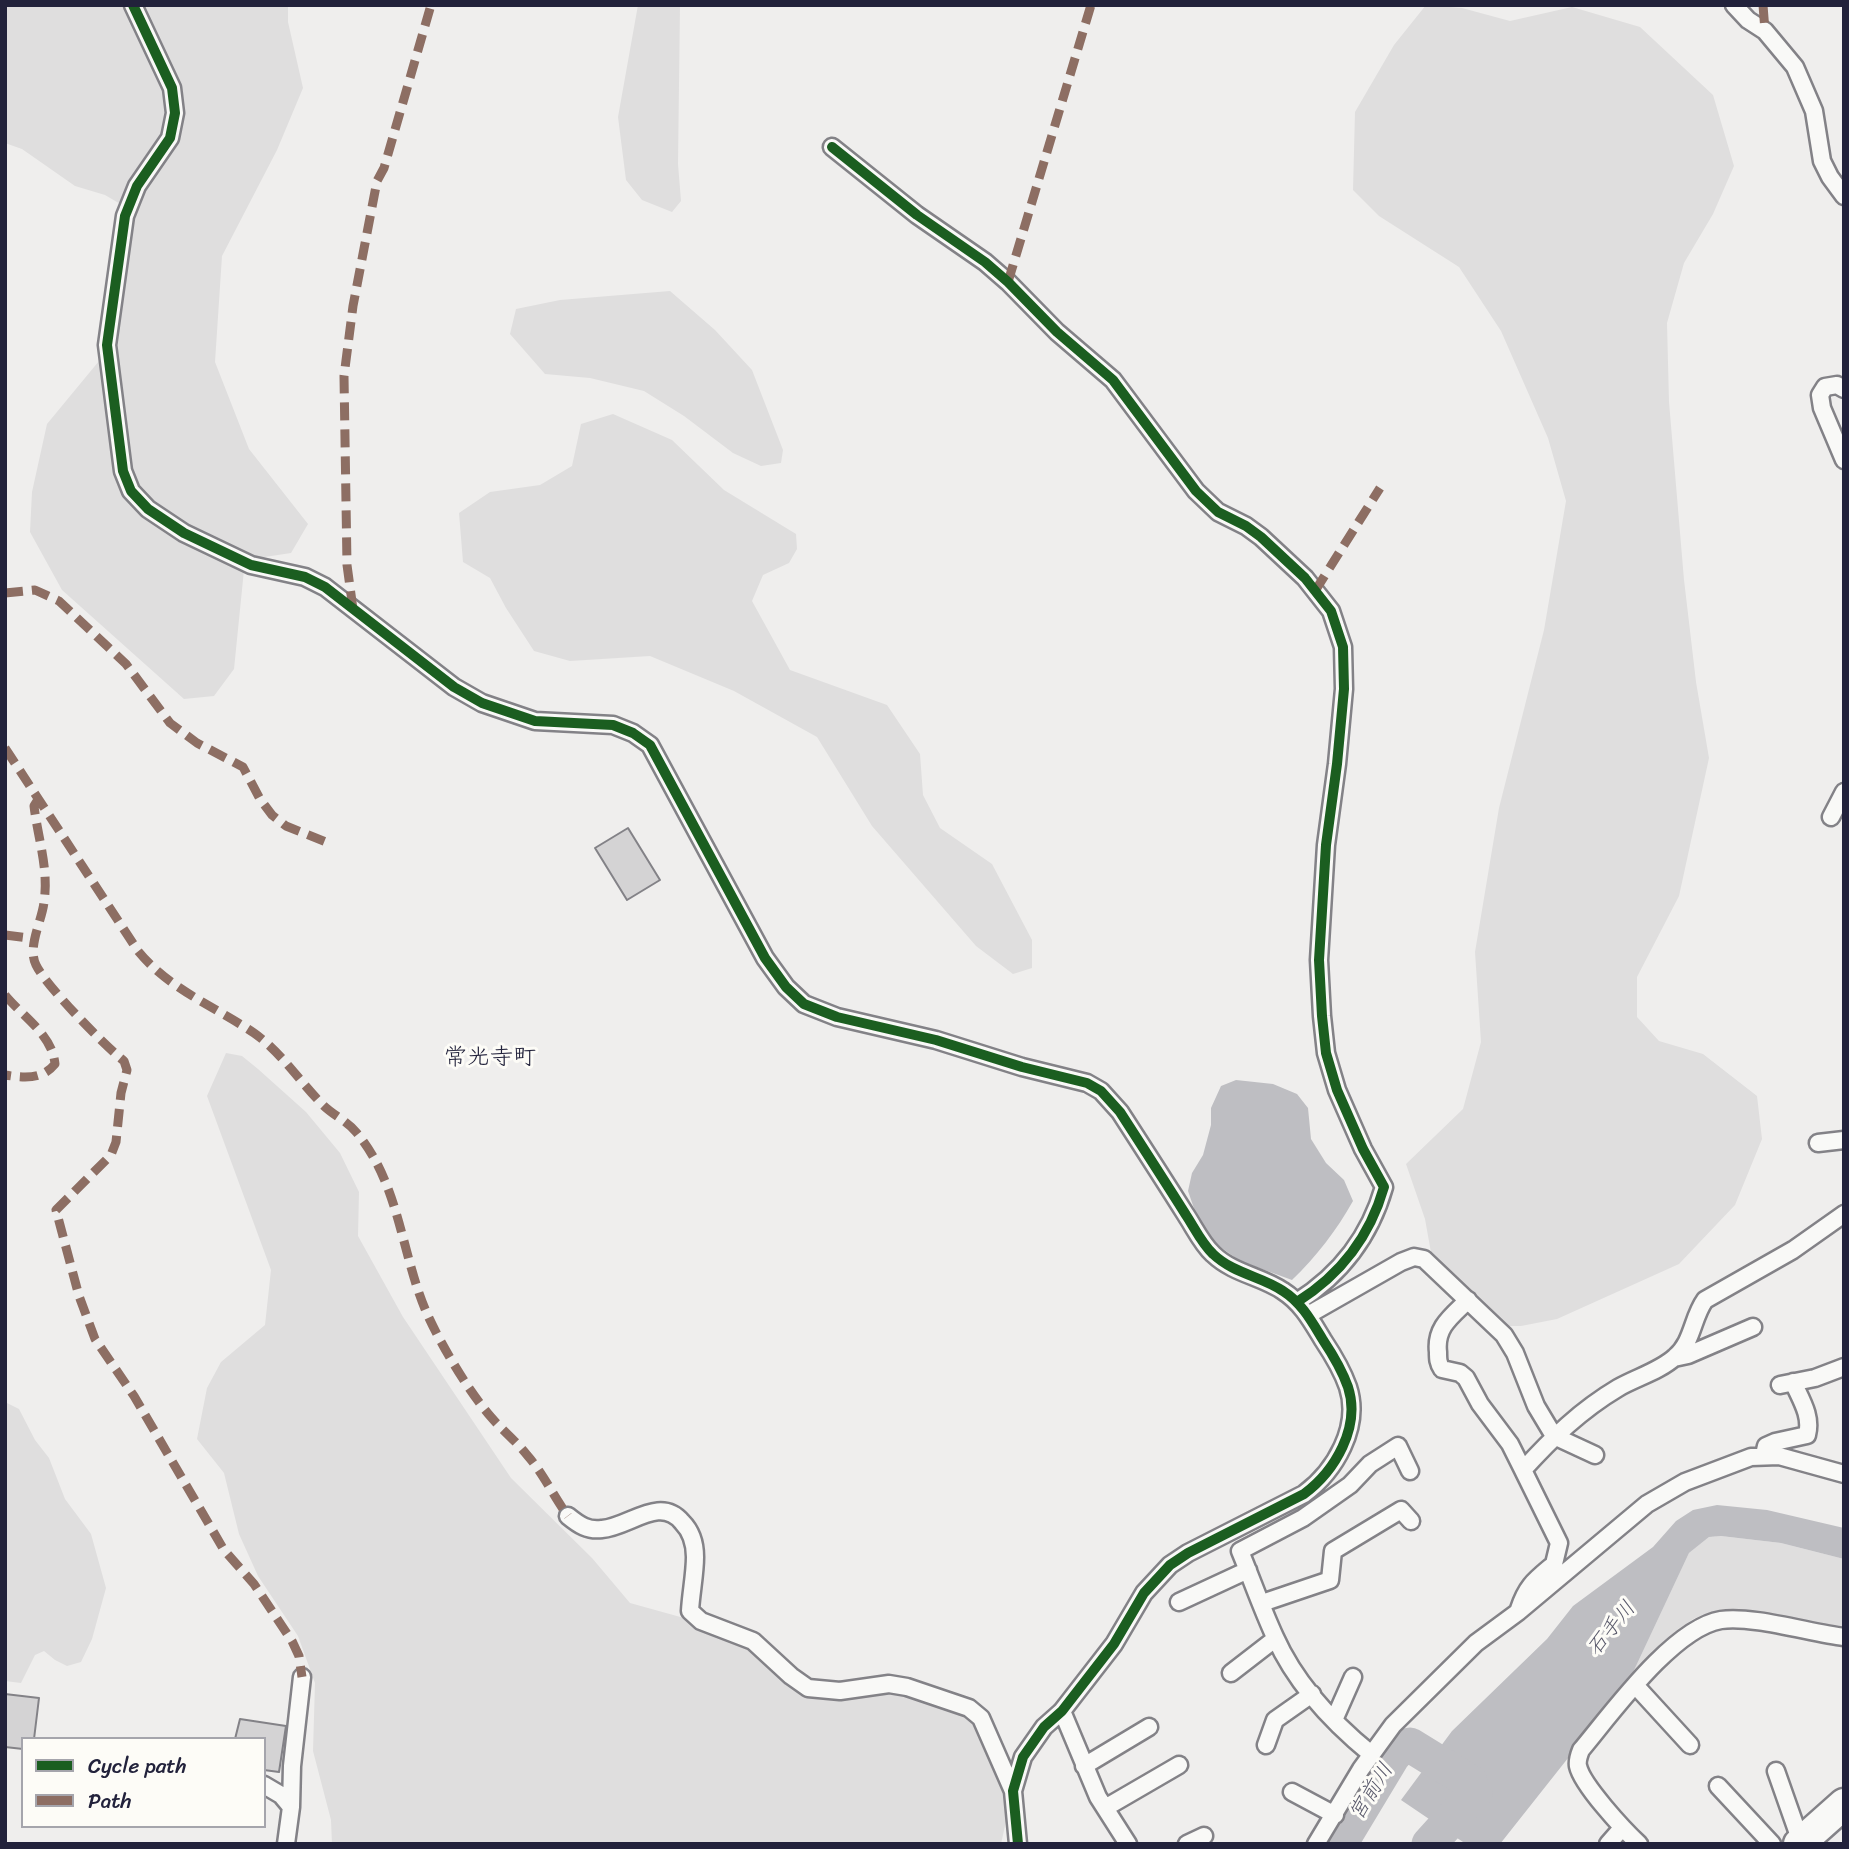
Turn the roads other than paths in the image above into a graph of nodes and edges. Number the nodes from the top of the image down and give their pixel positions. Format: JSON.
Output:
{"nodes":[{"id":1,"x":133,"y":5,"type":"edge"},
{"id":2,"x":1734,"y":5,"type":"edge"},
{"id":3,"x":832,"y":147,"type":"dead end"},
{"id":4,"x":1844,"y":196,"type":"edge"},
{"id":5,"x":1844,"y":389,"type":"edge"},
{"id":6,"x":1844,"y":460,"type":"edge"},
{"id":7,"x":1844,"y":792,"type":"edge"},
{"id":8,"x":1831,"y":817,"type":"dead end"},
{"id":9,"x":1844,"y":1140,"type":"edge"},
{"id":10,"x":1818,"y":1143,"type":"dead end"},
{"id":11,"x":1844,"y":1214,"type":"edge"},
{"id":12,"x":1468,"y":1300,"type":"junction"},
{"id":13,"x":1297,"y":1302,"type":"junction"},
{"id":14,"x":1308,"y":1315,"type":"junction"},
{"id":15,"x":1753,"y":1327,"type":"dead end"},
{"id":16,"x":1675,"y":1358,"type":"junction"},
{"id":17,"x":1844,"y":1367,"type":"edge"},
{"id":18,"x":1554,"y":1436,"type":"junction"},
{"id":19,"x":1595,"y":1455,"type":"dead end"},
{"id":20,"x":1764,"y":1455,"type":"junction"},
{"id":21,"x":1523,"y":1470,"type":"junction"},
{"id":22,"x":1410,"y":1471,"type":"dead end"},
{"id":23,"x":1844,"y":1474,"type":"edge"},
{"id":24,"x":568,"y":1516,"type":"dead end"},
{"id":25,"x":1411,"y":1521,"type":"dead end"},
{"id":26,"x":1248,"y":1570,"type":"junction"},
{"id":27,"x":1179,"y":1602,"type":"dead end"},
{"id":28,"x":1262,"y":1603,"type":"junction"},
{"id":29,"x":1518,"y":1612,"type":"junction"},
{"id":30,"x":1844,"y":1637,"type":"edge"},
{"id":31,"x":1275,"y":1639,"type":"junction"},
{"id":32,"x":1231,"y":1673,"type":"dead end"},
{"id":33,"x":302,"y":1677,"type":"dead end"},
{"id":34,"x":1353,"y":1677,"type":"dead end"},
{"id":35,"x":1635,"y":1685,"type":"junction"},
{"id":36,"x":1312,"y":1693,"type":"junction"},
{"id":37,"x":1062,"y":1711,"type":"junction"},
{"id":38,"x":1334,"y":1720,"type":"junction"},
{"id":39,"x":1149,"y":1727,"type":"dead end"},
{"id":40,"x":1266,"y":1745,"type":"dead end"},
{"id":41,"x":1690,"y":1745,"type":"dead end"},
{"id":42,"x":1371,"y":1754,"type":"junction"},
{"id":43,"x":1179,"y":1765,"type":"dead end"},
{"id":44,"x":1084,"y":1766,"type":"junction"},
{"id":45,"x":1776,"y":1771,"type":"dead end"},
{"id":46,"x":266,"y":1786,"type":"edge"},
{"id":47,"x":1718,"y":1786,"type":"dead end"},
{"id":48,"x":1013,"y":1791,"type":"junction"},
{"id":49,"x":1292,"y":1792,"type":"dead end"},
{"id":50,"x":1844,"y":1804,"type":"edge"},
{"id":51,"x":291,"y":1807,"type":"junction"},
{"id":52,"x":1105,"y":1808,"type":"junction"},
{"id":53,"x":1335,"y":1815,"type":"junction"},
{"id":54,"x":1622,"y":1828,"type":"junction"},
{"id":55,"x":1204,"y":1836,"type":"dead end"},
{"id":56,"x":1791,"y":1843,"type":"edge"},
{"id":57,"x":286,"y":1844,"type":"edge"},
{"id":58,"x":1018,"y":1844,"type":"edge"},
{"id":59,"x":1128,"y":1844,"type":"edge"},
{"id":60,"x":1187,"y":1844,"type":"edge"},
{"id":61,"x":1317,"y":1844,"type":"edge"},
{"id":62,"x":1608,"y":1844,"type":"edge"},
{"id":63,"x":1639,"y":1844,"type":"edge"}],
"edges":[{"from":1,"to":13,"type":"street"},
{"from":2,"to":4,"type":"street"},
{"from":3,"to":13,"type":"street"},
{"from":5,"to":6,"type":"street"},
{"from":7,"to":8,"type":"street"},
{"from":9,"to":10,"type":"street"},
{"from":11,"to":16,"type":"street"},
{"from":12,"to":14,"type":"street"},
{"from":12,"to":18,"type":"street"},
{"from":12,"to":21,"type":"street"},
{"from":13,"to":14,"type":"street"},
{"from":14,"to":37,"type":"street"},
{"from":15,"to":16,"type":"street"},
{"from":16,"to":18,"type":"street"},
{"from":17,"to":20,"type":"street"},
{"from":18,"to":19,"type":"street"},
{"from":18,"to":21,"type":"street"},
{"from":20,"to":23,"type":"street"},
{"from":20,"to":29,"type":"street"},
{"from":21,"to":29,"type":"street"},
{"from":22,"to":26,"type":"street"},
{"from":24,"to":48,"type":"street"},
{"from":25,"to":28,"type":"street"},
{"from":26,"to":27,"type":"street"},
{"from":26,"to":28,"type":"street"},
{"from":28,"to":31,"type":"street"},
{"from":29,"to":42,"type":"street"},
{"from":30,"to":35,"type":"street"},
{"from":31,"to":32,"type":"street"},
{"from":31,"to":36,"type":"street"},
{"from":33,"to":51,"type":"street"},
{"from":34,"to":38,"type":"street"},
{"from":35,"to":41,"type":"street"},
{"from":35,"to":54,"type":"street"},
{"from":36,"to":38,"type":"street"},
{"from":36,"to":40,"type":"street"},
{"from":37,"to":44,"type":"street"},
{"from":37,"to":48,"type":"street"},
{"from":38,"to":42,"type":"street"},
{"from":39,"to":44,"type":"street"},
{"from":42,"to":53,"type":"street"},
{"from":43,"to":52,"type":"street"},
{"from":44,"to":52,"type":"street"},
{"from":45,"to":56,"type":"street"},
{"from":46,"to":51,"type":"street"},
{"from":47,"to":56,"type":"street"},
{"from":48,"to":58,"type":"street"},
{"from":49,"to":53,"type":"street"},
{"from":50,"to":56,"type":"highway"},
{"from":51,"to":57,"type":"street"},
{"from":52,"to":59,"type":"street"},
{"from":53,"to":61,"type":"street"},
{"from":54,"to":62,"type":"street"},
{"from":54,"to":63,"type":"street"},
{"from":55,"to":60,"type":"street"}]}
